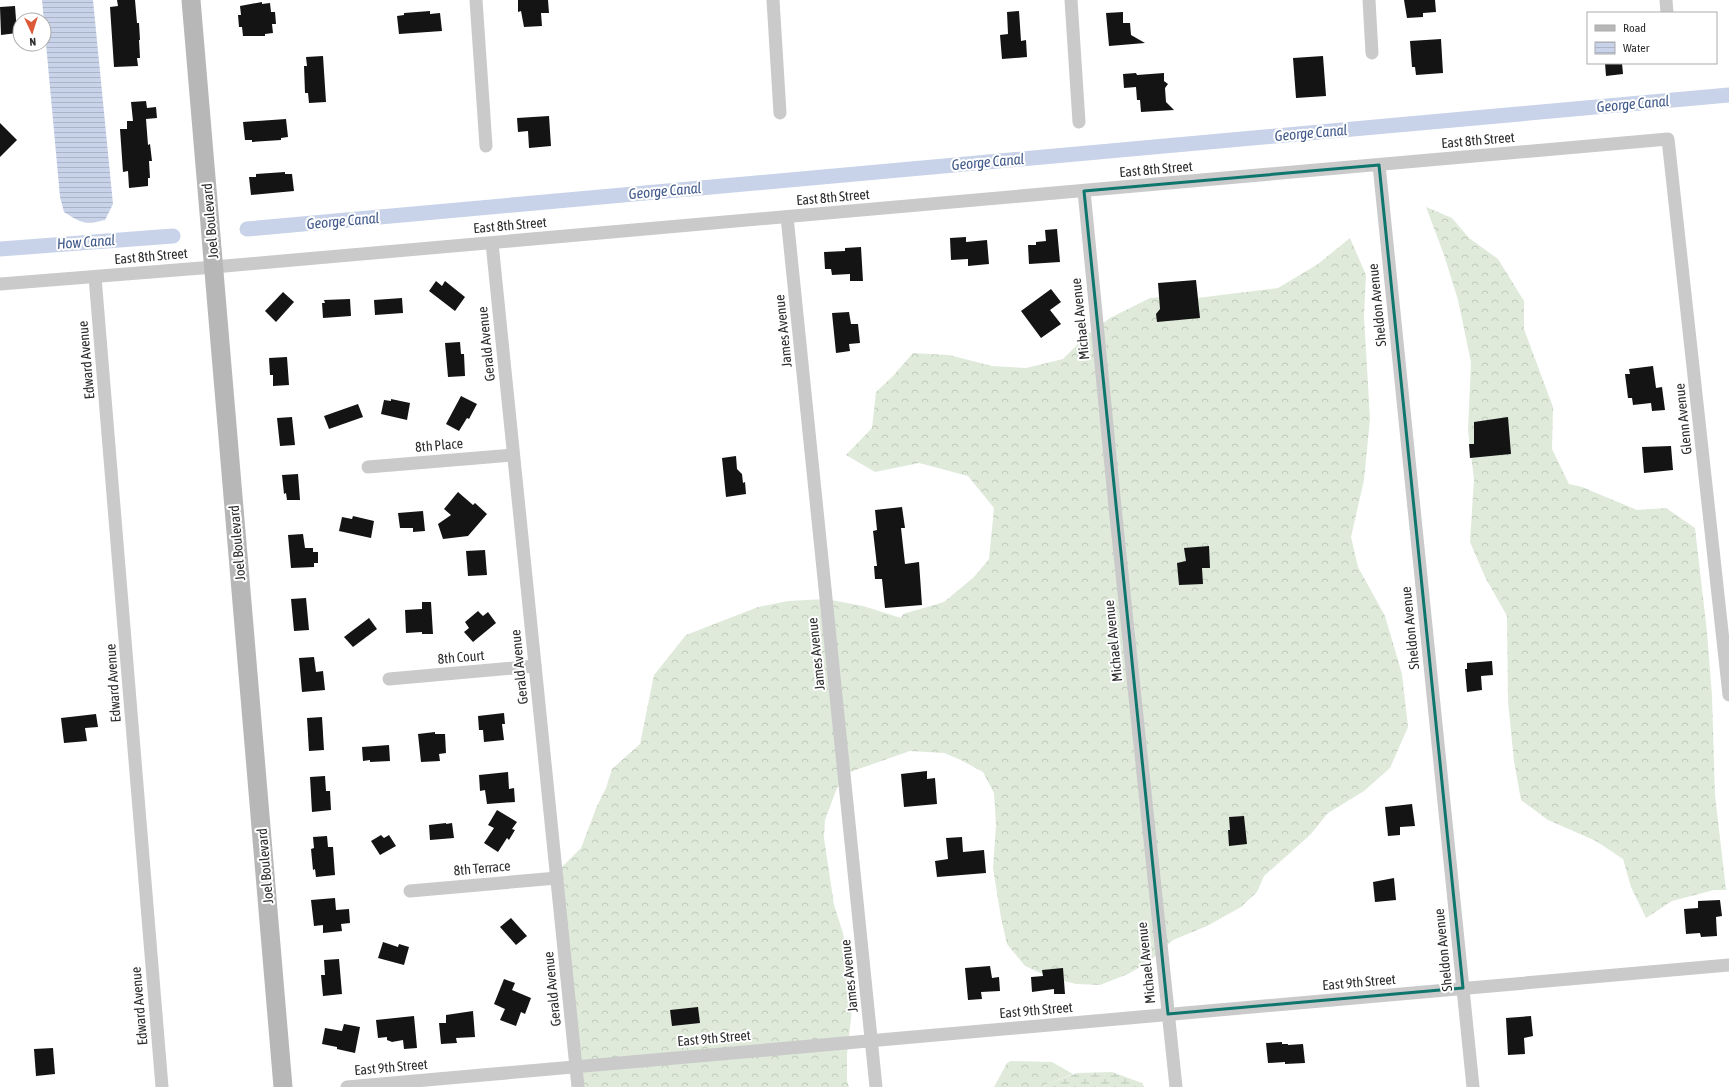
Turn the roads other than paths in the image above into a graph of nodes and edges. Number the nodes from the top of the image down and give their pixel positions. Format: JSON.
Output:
{"nodes":[{"id":1,"x":191,"y":0,"type":"edge"},
{"id":2,"x":476,"y":0,"type":"edge"},
{"id":3,"x":772,"y":0,"type":"edge"},
{"id":4,"x":1071,"y":0,"type":"edge"},
{"id":5,"x":1369,"y":0,"type":"edge"},
{"id":6,"x":1666,"y":0,"type":"edge"},
{"id":7,"x":1667,"y":12,"type":"edge"},
{"id":8,"x":1372,"y":53,"type":"dead end"},
{"id":9,"x":780,"y":113,"type":"dead end"},
{"id":10,"x":1079,"y":122,"type":"dead end"},
{"id":11,"x":1668,"y":139,"type":"joint"},
{"id":12,"x":486,"y":146,"type":"dead end"},
{"id":13,"x":1379,"y":165,"type":"junction"},
{"id":14,"x":1084,"y":191,"type":"junction"},
{"id":15,"x":787,"y":217,"type":"junction"},
{"id":16,"x":492,"y":243,"type":"junction"},
{"id":17,"x":214,"y":267,"type":"junction"},
{"id":18,"x":95,"y":277,"type":"junction"},
{"id":19,"x":0,"y":284,"type":"edge"},
{"id":20,"x":513,"y":455,"type":"junction"},
{"id":21,"x":368,"y":467,"type":"dead end"},
{"id":22,"x":535,"y":666,"type":"junction"},
{"id":23,"x":389,"y":679,"type":"dead end"},
{"id":24,"x":1729,"y":695,"type":"edge"},
{"id":25,"x":557,"y":878,"type":"junction"},
{"id":26,"x":410,"y":891,"type":"dead end"},
{"id":27,"x":1729,"y":965,"type":"edge"},
{"id":28,"x":1463,"y":988,"type":"junction"},
{"id":29,"x":1168,"y":1014,"type":"junction"},
{"id":30,"x":872,"y":1040,"type":"junction"},
{"id":31,"x":576,"y":1066,"type":"junction"},
{"id":32,"x":162,"y":1087,"type":"edge"},
{"id":33,"x":283,"y":1087,"type":"edge"},
{"id":34,"x":347,"y":1087,"type":"edge"},
{"id":35,"x":578,"y":1087,"type":"edge"},
{"id":36,"x":876,"y":1087,"type":"edge"},
{"id":37,"x":1176,"y":1087,"type":"edge"},
{"id":38,"x":1473,"y":1087,"type":"edge"}],
"edges":[{"from":1,"to":17,"type":"main road","name":"Joel Boulevard"},
{"from":2,"to":12,"type":"street"},
{"from":3,"to":9,"type":"street"},
{"from":4,"to":10,"type":"street"},
{"from":5,"to":8,"type":"street"},
{"from":6,"to":7,"type":"street"},
{"from":11,"to":13,"type":"street","name":"East 8th Street"},
{"from":11,"to":24,"type":"street","name":"Glenn Avenue"},
{"from":13,"to":14,"type":"street","name":"East 8th Street"},
{"from":13,"to":28,"type":"street","name":"Sheldon Avenue"},
{"from":14,"to":15,"type":"street","name":"East 8th Street"},
{"from":14,"to":29,"type":"street","name":"Michael Avenue"},
{"from":15,"to":16,"type":"street","name":"East 8th Street"},
{"from":15,"to":30,"type":"street","name":"James Avenue"},
{"from":16,"to":17,"type":"street","name":"East 8th Street"},
{"from":16,"to":20,"type":"street","name":"Gerald Avenue"},
{"from":17,"to":18,"type":"street","name":"East 8th Street"},
{"from":17,"to":33,"type":"main road","name":"Joel Boulevard"},
{"from":18,"to":19,"type":"street","name":"East 8th Street"},
{"from":18,"to":32,"type":"street","name":"Edward Avenue"},
{"from":20,"to":21,"type":"street","name":"8th Place"},
{"from":20,"to":22,"type":"street","name":"Gerald Avenue"},
{"from":22,"to":23,"type":"street","name":"8th Court"},
{"from":22,"to":25,"type":"street","name":"Gerald Avenue"},
{"from":25,"to":26,"type":"street","name":"8th Terrace"},
{"from":25,"to":31,"type":"street","name":"Gerald Avenue"},
{"from":27,"to":28,"type":"street","name":"East 9th Street"},
{"from":28,"to":29,"type":"street","name":"East 9th Street"},
{"from":28,"to":38,"type":"street","name":"Sheldon Avenue"},
{"from":29,"to":30,"type":"street","name":"East 9th Street"},
{"from":29,"to":37,"type":"street","name":"Michael Avenue"},
{"from":30,"to":31,"type":"street","name":"East 9th Street"},
{"from":30,"to":36,"type":"street","name":"James Avenue"},
{"from":31,"to":34,"type":"street","name":"East 9th Street"},
{"from":31,"to":35,"type":"street","name":"Gerald Avenue"}]}
